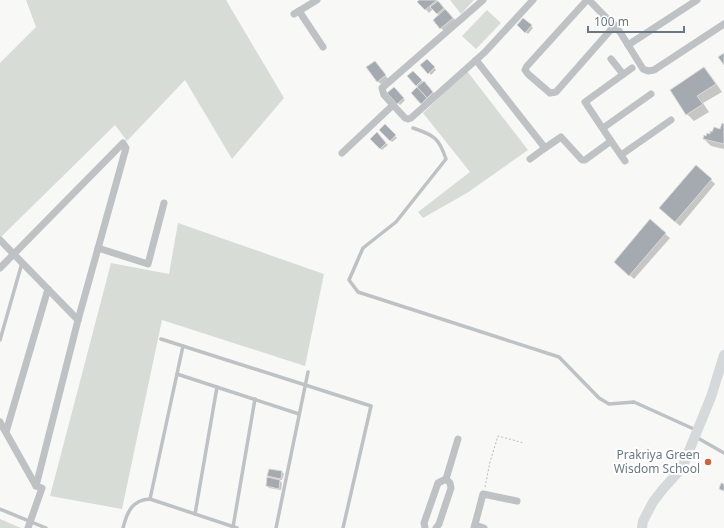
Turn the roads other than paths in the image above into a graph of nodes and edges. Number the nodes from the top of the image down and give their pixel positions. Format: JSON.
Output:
{"nodes":[{"id":1,"x":318,"y":0,"type":"edge"},
{"id":2,"x":483,"y":0,"type":"edge"},
{"id":3,"x":533,"y":0,"type":"edge"},
{"id":4,"x":588,"y":0,"type":"edge"},
{"id":5,"x":697,"y":0,"type":"edge"},
{"id":6,"x":724,"y":24,"type":"edge"},
{"id":7,"x":615,"y":25,"type":"junction"},
{"id":8,"x":628,"y":44,"type":"junction"},
{"id":9,"x":323,"y":47,"type":"dead end"},
{"id":10,"x":611,"y":59,"type":"dead end"},
{"id":11,"x":476,"y":60,"type":"junction"},
{"id":12,"x":632,"y":68,"type":"dead end"},
{"id":13,"x":622,"y":74,"type":"junction"},
{"id":14,"x":651,"y":94,"type":"dead end"},
{"id":15,"x":393,"y":105,"type":"junction"},
{"id":16,"x":670,"y":120,"type":"dead end"},
{"id":17,"x":413,"y":128,"type":"dead end"},
{"id":18,"x":603,"y":128,"type":"junction"},
{"id":19,"x":611,"y":141,"type":"junction"},
{"id":20,"x":545,"y":148,"type":"junction"},
{"id":21,"x":342,"y":153,"type":"dead end"},
{"id":22,"x":530,"y":159,"type":"dead end"},
{"id":23,"x":164,"y":203,"type":"dead end"},
{"id":24,"x":0,"y":240,"type":"edge"},
{"id":25,"x":98,"y":248,"type":"junction"},
{"id":26,"x":14,"y":254,"type":"junction"},
{"id":27,"x":22,"y":262,"type":"junction"},
{"id":28,"x":0,"y":268,"type":"edge"},
{"id":29,"x":48,"y":289,"type":"junction"},
{"id":30,"x":78,"y":320,"type":"junction"},
{"id":31,"x":161,"y":339,"type":"dead end"},
{"id":32,"x":0,"y":340,"type":"edge"},
{"id":33,"x":183,"y":346,"type":"junction"},
{"id":34,"x":724,"y":355,"type":"edge"},
{"id":35,"x":308,"y":372,"type":"dead end"},
{"id":36,"x":176,"y":374,"type":"junction"},
{"id":37,"x":305,"y":385,"type":"junction"},
{"id":38,"x":217,"y":387,"type":"junction"},
{"id":39,"x":255,"y":400,"type":"junction"},
{"id":40,"x":299,"y":414,"type":"junction"},
{"id":41,"x":0,"y":422,"type":"edge"},
{"id":42,"x":6,"y":432,"type":"junction"},
{"id":43,"x":696,"y":433,"type":"junction"},
{"id":44,"x":458,"y":439,"type":"dead end"},
{"id":45,"x":724,"y":453,"type":"edge"},
{"id":46,"x":446,"y":479,"type":"junction"},
{"id":47,"x":36,"y":486,"type":"junction"},
{"id":48,"x":150,"y":499,"type":"junction"},
{"id":49,"x":516,"y":501,"type":"dead end"},
{"id":50,"x":0,"y":509,"type":"edge"},
{"id":51,"x":195,"y":514,"type":"junction"},
{"id":52,"x":29,"y":525,"type":"edge"},
{"id":53,"x":235,"y":527,"type":"edge"},
{"id":54,"x":475,"y":527,"type":"edge"},
{"id":55,"x":46,"y":528,"type":"edge"},
{"id":56,"x":123,"y":528,"type":"edge"},
{"id":57,"x":276,"y":528,"type":"edge"},
{"id":58,"x":343,"y":528,"type":"edge"},
{"id":59,"x":425,"y":528,"type":"edge"},
{"id":60,"x":436,"y":528,"type":"edge"},
{"id":61,"x":484,"y":528,"type":"edge"},
{"id":62,"x":642,"y":528,"type":"edge"}],
"edges":[{"from":1,"to":9,"type":"street"},
{"from":2,"to":15,"type":"street"},
{"from":3,"to":11,"type":"street"},
{"from":4,"to":7,"type":"street"},
{"from":4,"to":7,"type":"street"},
{"from":5,"to":8,"type":"street"},
{"from":6,"to":8,"type":"street"},
{"from":7,"to":8,"type":"street"},
{"from":10,"to":13,"type":"street"},
{"from":11,"to":15,"type":"street"},
{"from":11,"to":20,"type":"street"},
{"from":12,"to":13,"type":"street"},
{"from":13,"to":18,"type":"street"},
{"from":14,"to":18,"type":"street"},
{"from":15,"to":21,"type":"street"},
{"from":16,"to":19,"type":"street"},
{"from":17,"to":43,"type":"lane"},
{"from":18,"to":19,"type":"street"},
{"from":19,"to":20,"type":"street"},
{"from":20,"to":22,"type":"street"},
{"from":23,"to":25,"type":"street"},
{"from":24,"to":26,"type":"street"},
{"from":25,"to":26,"type":"street"},
{"from":25,"to":30,"type":"street"},
{"from":26,"to":27,"type":"street"},
{"from":26,"to":28,"type":"street"},
{"from":27,"to":29,"type":"street"},
{"from":27,"to":32,"type":"lane"},
{"from":29,"to":30,"type":"street"},
{"from":29,"to":42,"type":"street"},
{"from":30,"to":47,"type":"street"},
{"from":31,"to":33,"type":"lane"},
{"from":33,"to":36,"type":"lane"},
{"from":33,"to":37,"type":"lane"},
{"from":34,"to":43,"type":"main road"},
{"from":35,"to":37,"type":"lane"},
{"from":36,"to":38,"type":"lane"},
{"from":36,"to":48,"type":"lane"},
{"from":37,"to":40,"type":"lane"},
{"from":37,"to":58,"type":"lane"},
{"from":38,"to":39,"type":"lane"},
{"from":38,"to":51,"type":"lane"},
{"from":39,"to":40,"type":"lane"},
{"from":39,"to":53,"type":"lane"},
{"from":40,"to":57,"type":"lane"},
{"from":41,"to":42,"type":"street"},
{"from":42,"to":47,"type":"street"},
{"from":43,"to":45,"type":"lane"},
{"from":43,"to":62,"type":"main road"},
{"from":44,"to":46,"type":"street"},
{"from":46,"to":59,"type":"street"},
{"from":46,"to":60,"type":"street"},
{"from":47,"to":52,"type":"street"},
{"from":48,"to":51,"type":"lane"},
{"from":48,"to":56,"type":"lane"},
{"from":49,"to":54,"type":"street"},
{"from":50,"to":52,"type":"lane"},
{"from":51,"to":53,"type":"lane"},
{"from":52,"to":55,"type":"lane"},
{"from":54,"to":61,"type":"street"}]}
